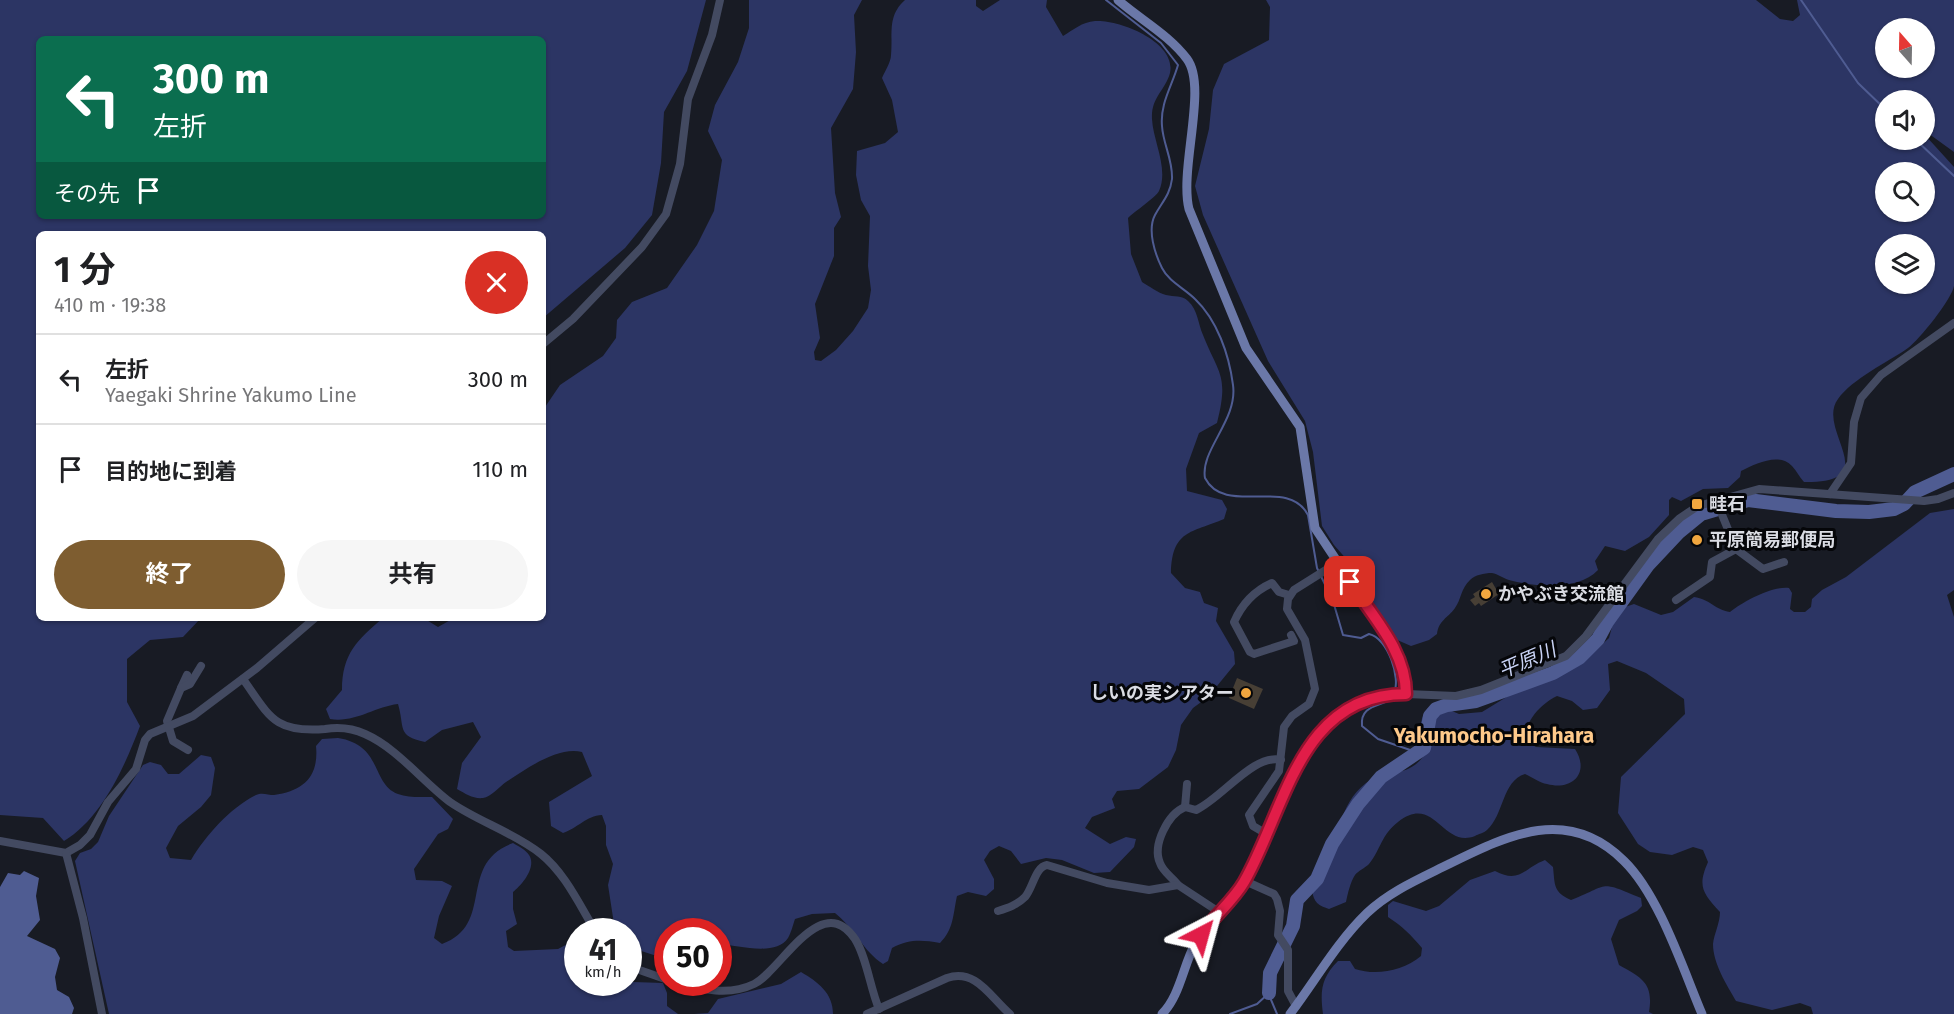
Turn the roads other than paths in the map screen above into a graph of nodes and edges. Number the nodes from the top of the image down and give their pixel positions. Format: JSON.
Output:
{"nodes":[{"id":1,"x":720,"y":0,"type":"edge"},
{"id":2,"x":1118,"y":0,"type":"edge"},
{"id":3,"x":1954,"y":323,"type":"edge"},
{"id":4,"x":546,"y":342,"type":"edge"},
{"id":5,"x":1954,"y":493,"type":"edge"},
{"id":6,"x":1830,"y":494,"type":"junction"},
{"id":7,"x":1716,"y":502,"type":"junction"},
{"id":8,"x":1736,"y":549,"type":"junction"},
{"id":9,"x":1784,"y":562,"type":"dead end"},
{"id":10,"x":1337,"y":563,"type":"junction"},
{"id":11,"x":1289,"y":595,"type":"junction"},
{"id":12,"x":1677,"y":600,"type":"dead end"},
{"id":13,"x":311,"y":621,"type":"edge"},
{"id":14,"x":1291,"y":635,"type":"dead end"},
{"id":15,"x":201,"y":666,"type":"dead end"},
{"id":16,"x":188,"y":675,"type":"dead end"},
{"id":17,"x":243,"y":679,"type":"junction"},
{"id":18,"x":181,"y":688,"type":"junction"},
{"id":19,"x":1399,"y":694,"type":"junction"},
{"id":20,"x":169,"y":726,"type":"junction"},
{"id":21,"x":188,"y":750,"type":"dead end"},
{"id":22,"x":1281,"y":760,"type":"junction"},
{"id":23,"x":1187,"y":784,"type":"dead end"},
{"id":24,"x":1185,"y":807,"type":"junction"},
{"id":25,"x":1265,"y":833,"type":"junction"},
{"id":26,"x":0,"y":841,"type":"edge"},
{"id":27,"x":66,"y":853,"type":"junction"},
{"id":28,"x":1245,"y":881,"type":"junction"},
{"id":29,"x":1178,"y":885,"type":"junction"},
{"id":30,"x":998,"y":910,"type":"dead end"},
{"id":31,"x":1219,"y":912,"type":"junction"},
{"id":32,"x":587,"y":918,"type":"edge"},
{"id":33,"x":732,"y":989,"type":"edge"},
{"id":34,"x":879,"y":1009,"type":"junction"},
{"id":35,"x":1293,"y":1010,"type":"edge"},
{"id":36,"x":102,"y":1014,"type":"edge"},
{"id":37,"x":867,"y":1014,"type":"edge"},
{"id":38,"x":1010,"y":1014,"type":"edge"},
{"id":39,"x":1162,"y":1014,"type":"edge"},
{"id":40,"x":1702,"y":1014,"type":"edge"}],
"edges":[{"from":1,"to":4,"type":"street"},
{"from":2,"to":10,"type":"main road"},
{"from":3,"to":6,"type":"street"},
{"from":5,"to":6,"type":"street"},
{"from":6,"to":7,"type":"street"},
{"from":7,"to":8,"type":"street"},
{"from":7,"to":19,"type":"street"},
{"from":8,"to":9,"type":"street"},
{"from":8,"to":12,"type":"street"},
{"from":10,"to":11,"type":"street"},
{"from":10,"to":19,"type":"main road"},
{"from":11,"to":14,"type":"street"},
{"from":11,"to":22,"type":"street"},
{"from":13,"to":17,"type":"street"},
{"from":15,"to":18,"type":"street"},
{"from":16,"to":18,"type":"street"},
{"from":17,"to":20,"type":"street"},
{"from":17,"to":32,"type":"street"},
{"from":18,"to":20,"type":"street"},
{"from":19,"to":25,"type":"main road"},
{"from":20,"to":21,"type":"street"},
{"from":20,"to":27,"type":"street"},
{"from":22,"to":24,"type":"street"},
{"from":22,"to":25,"type":"street"},
{"from":23,"to":24,"type":"street"},
{"from":24,"to":29,"type":"street"},
{"from":25,"to":28,"type":"main road"},
{"from":26,"to":27,"type":"street"},
{"from":27,"to":36,"type":"street"},
{"from":28,"to":31,"type":"main road"},
{"from":28,"to":35,"type":"street"},
{"from":29,"to":30,"type":"street"},
{"from":29,"to":31,"type":"street"},
{"from":31,"to":39,"type":"main road"},
{"from":33,"to":34,"type":"street"},
{"from":34,"to":37,"type":"street"},
{"from":34,"to":38,"type":"street"},
{"from":35,"to":40,"type":"main road"}]}
